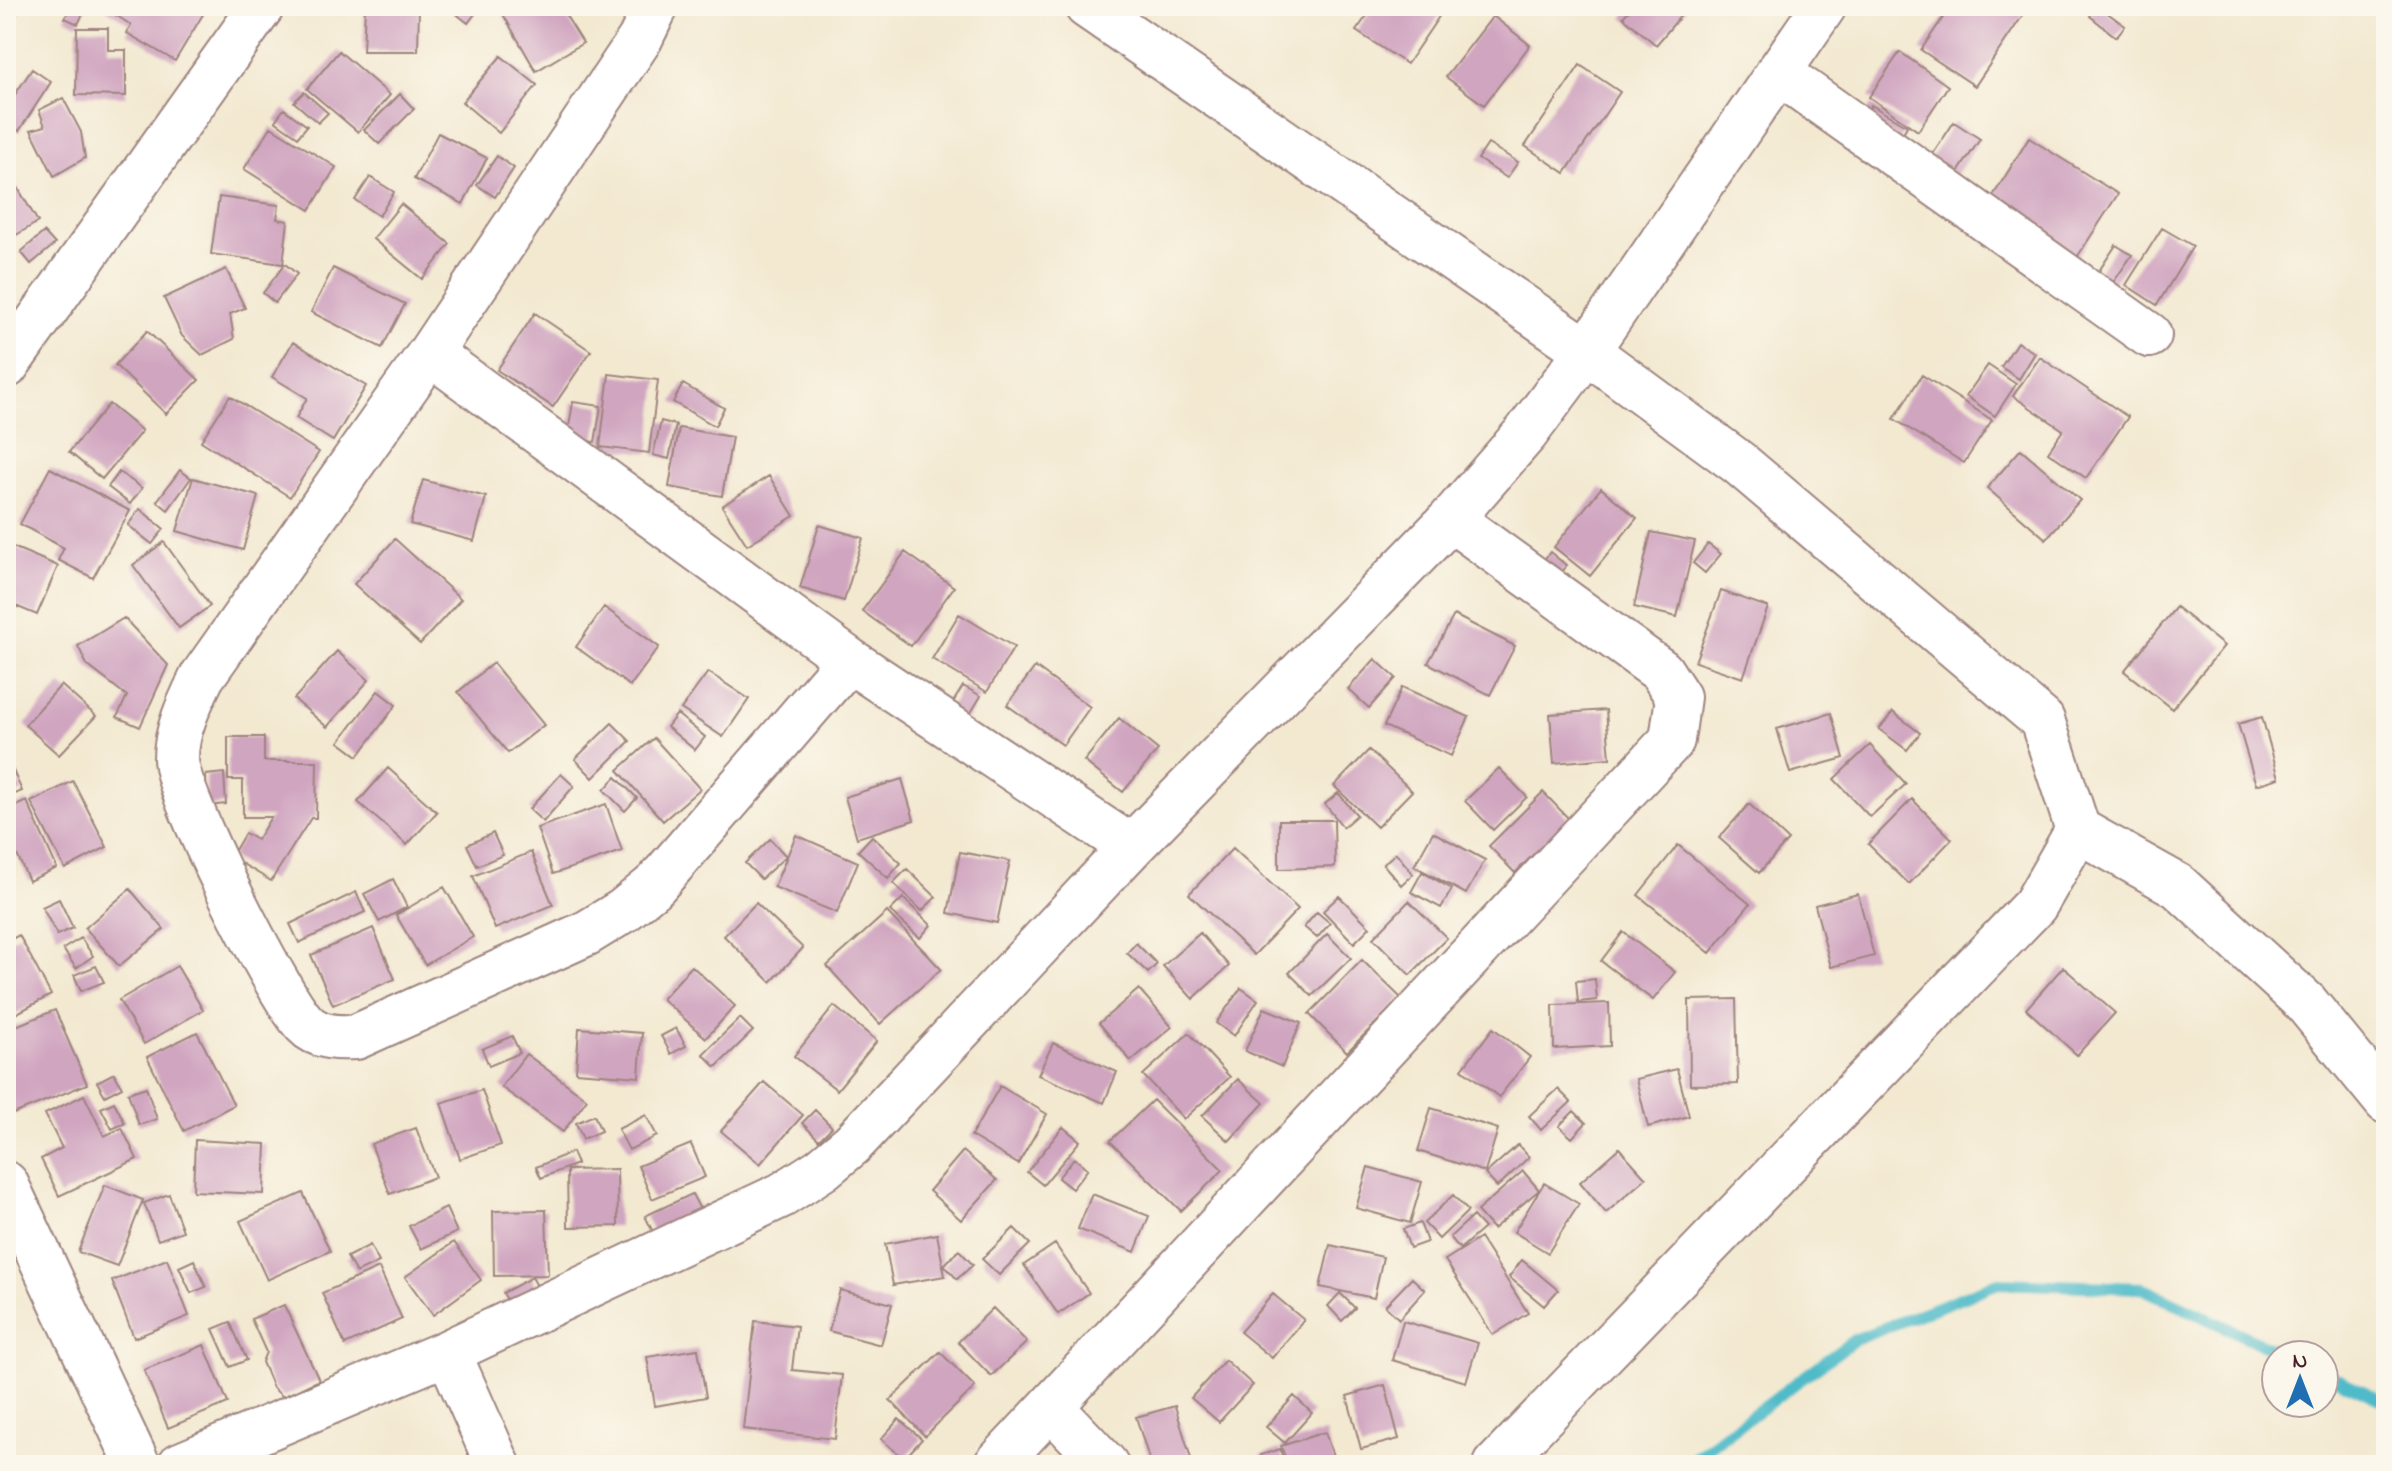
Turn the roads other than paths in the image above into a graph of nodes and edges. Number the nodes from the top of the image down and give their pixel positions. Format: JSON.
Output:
{"nodes":[{"id":1,"x":262,"y":6,"type":"edge"},
{"id":2,"x":656,"y":6,"type":"edge"},
{"id":3,"x":1087,"y":6,"type":"edge"},
{"id":4,"x":1824,"y":6,"type":"edge"},
{"id":5,"x":1778,"y":72,"type":"junction"},
{"id":6,"x":2149,"y":335,"type":"dead end"},
{"id":7,"x":1587,"y":351,"type":"junction"},
{"id":8,"x":430,"y":353,"type":"junction"},
{"id":9,"x":6,"y":366,"type":"edge"},
{"id":10,"x":1451,"y":519,"type":"junction"},
{"id":11,"x":849,"y":660,"type":"junction"},
{"id":12,"x":2078,"y":830,"type":"junction"},
{"id":13,"x":1131,"y":847,"type":"junction"},
{"id":14,"x":2386,"y":1101,"type":"edge"},
{"id":15,"x":6,"y":1184,"type":"edge"},
{"id":16,"x":448,"y":1352,"type":"junction"},
{"id":17,"x":1051,"y":1407,"type":"junction"},
{"id":18,"x":138,"y":1465,"type":"edge"},
{"id":19,"x":180,"y":1465,"type":"edge"},
{"id":20,"x":498,"y":1465,"type":"edge"},
{"id":21,"x":996,"y":1465,"type":"edge"},
{"id":22,"x":1106,"y":1465,"type":"edge"},
{"id":23,"x":1496,"y":1465,"type":"edge"}],
"edges":[{"from":1,"to":9,"type":"street"},
{"from":2,"to":8,"type":"street"},
{"from":3,"to":7,"type":"street"},
{"from":4,"to":5,"type":"street"},
{"from":5,"to":6,"type":"street"},
{"from":5,"to":7,"type":"street"},
{"from":7,"to":10,"type":"street"},
{"from":7,"to":12,"type":"street"},
{"from":8,"to":11,"type":"street"},
{"from":8,"to":11,"type":"street"},
{"from":10,"to":13,"type":"street"},
{"from":10,"to":17,"type":"street"},
{"from":11,"to":13,"type":"street"},
{"from":12,"to":14,"type":"street"},
{"from":12,"to":23,"type":"street"},
{"from":13,"to":16,"type":"street"},
{"from":15,"to":18,"type":"street"},
{"from":16,"to":19,"type":"street"},
{"from":16,"to":20,"type":"street"},
{"from":17,"to":21,"type":"street"},
{"from":17,"to":22,"type":"street"}]}
